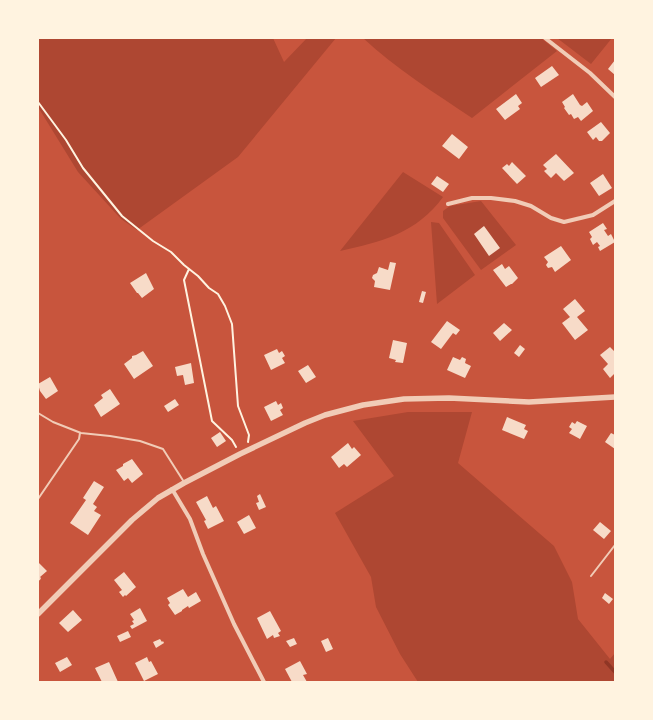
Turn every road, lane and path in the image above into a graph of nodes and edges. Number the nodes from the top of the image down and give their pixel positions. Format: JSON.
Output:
{"nodes":[{"id":1,"x":545,"y":38,"type":"edge"},
{"id":2,"x":615,"y":97,"type":"edge"},
{"id":3,"x":38,"y":102,"type":"edge"},
{"id":4,"x":615,"y":201,"type":"edge"},
{"id":5,"x":448,"y":204,"type":"dead end"},
{"id":6,"x":189,"y":268,"type":"junction"},
{"id":7,"x":615,"y":397,"type":"edge"},
{"id":8,"x":38,"y":413,"type":"edge"},
{"id":9,"x":81,"y":433,"type":"junction"},
{"id":10,"x":248,"y":450,"type":"junction"},
{"id":11,"x":240,"y":454,"type":"junction"},
{"id":12,"x":184,"y":483,"type":"junction"},
{"id":13,"x":172,"y":489,"type":"junction"},
{"id":14,"x":38,"y":499,"type":"edge"},
{"id":15,"x":615,"y":545,"type":"edge"},
{"id":16,"x":591,"y":576,"type":"dead end"},
{"id":17,"x":38,"y":614,"type":"edge"},
{"id":18,"x":264,"y":682,"type":"edge"}],
"edges":[{"from":1,"to":2,"type":"street"},
{"from":3,"to":6,"type":"path"},
{"from":4,"to":5,"type":"street"},
{"from":6,"to":10,"type":"path"},
{"from":6,"to":11,"type":"path"},
{"from":7,"to":10,"type":"street"},
{"from":8,"to":9,"type":"lane"},
{"from":9,"to":12,"type":"lane"},
{"from":9,"to":14,"type":"lane"},
{"from":10,"to":11,"type":"street"},
{"from":11,"to":12,"type":"street"},
{"from":12,"to":13,"type":"street"},
{"from":13,"to":17,"type":"street"},
{"from":13,"to":18,"type":"street"},
{"from":15,"to":16,"type":"lane"}]}
